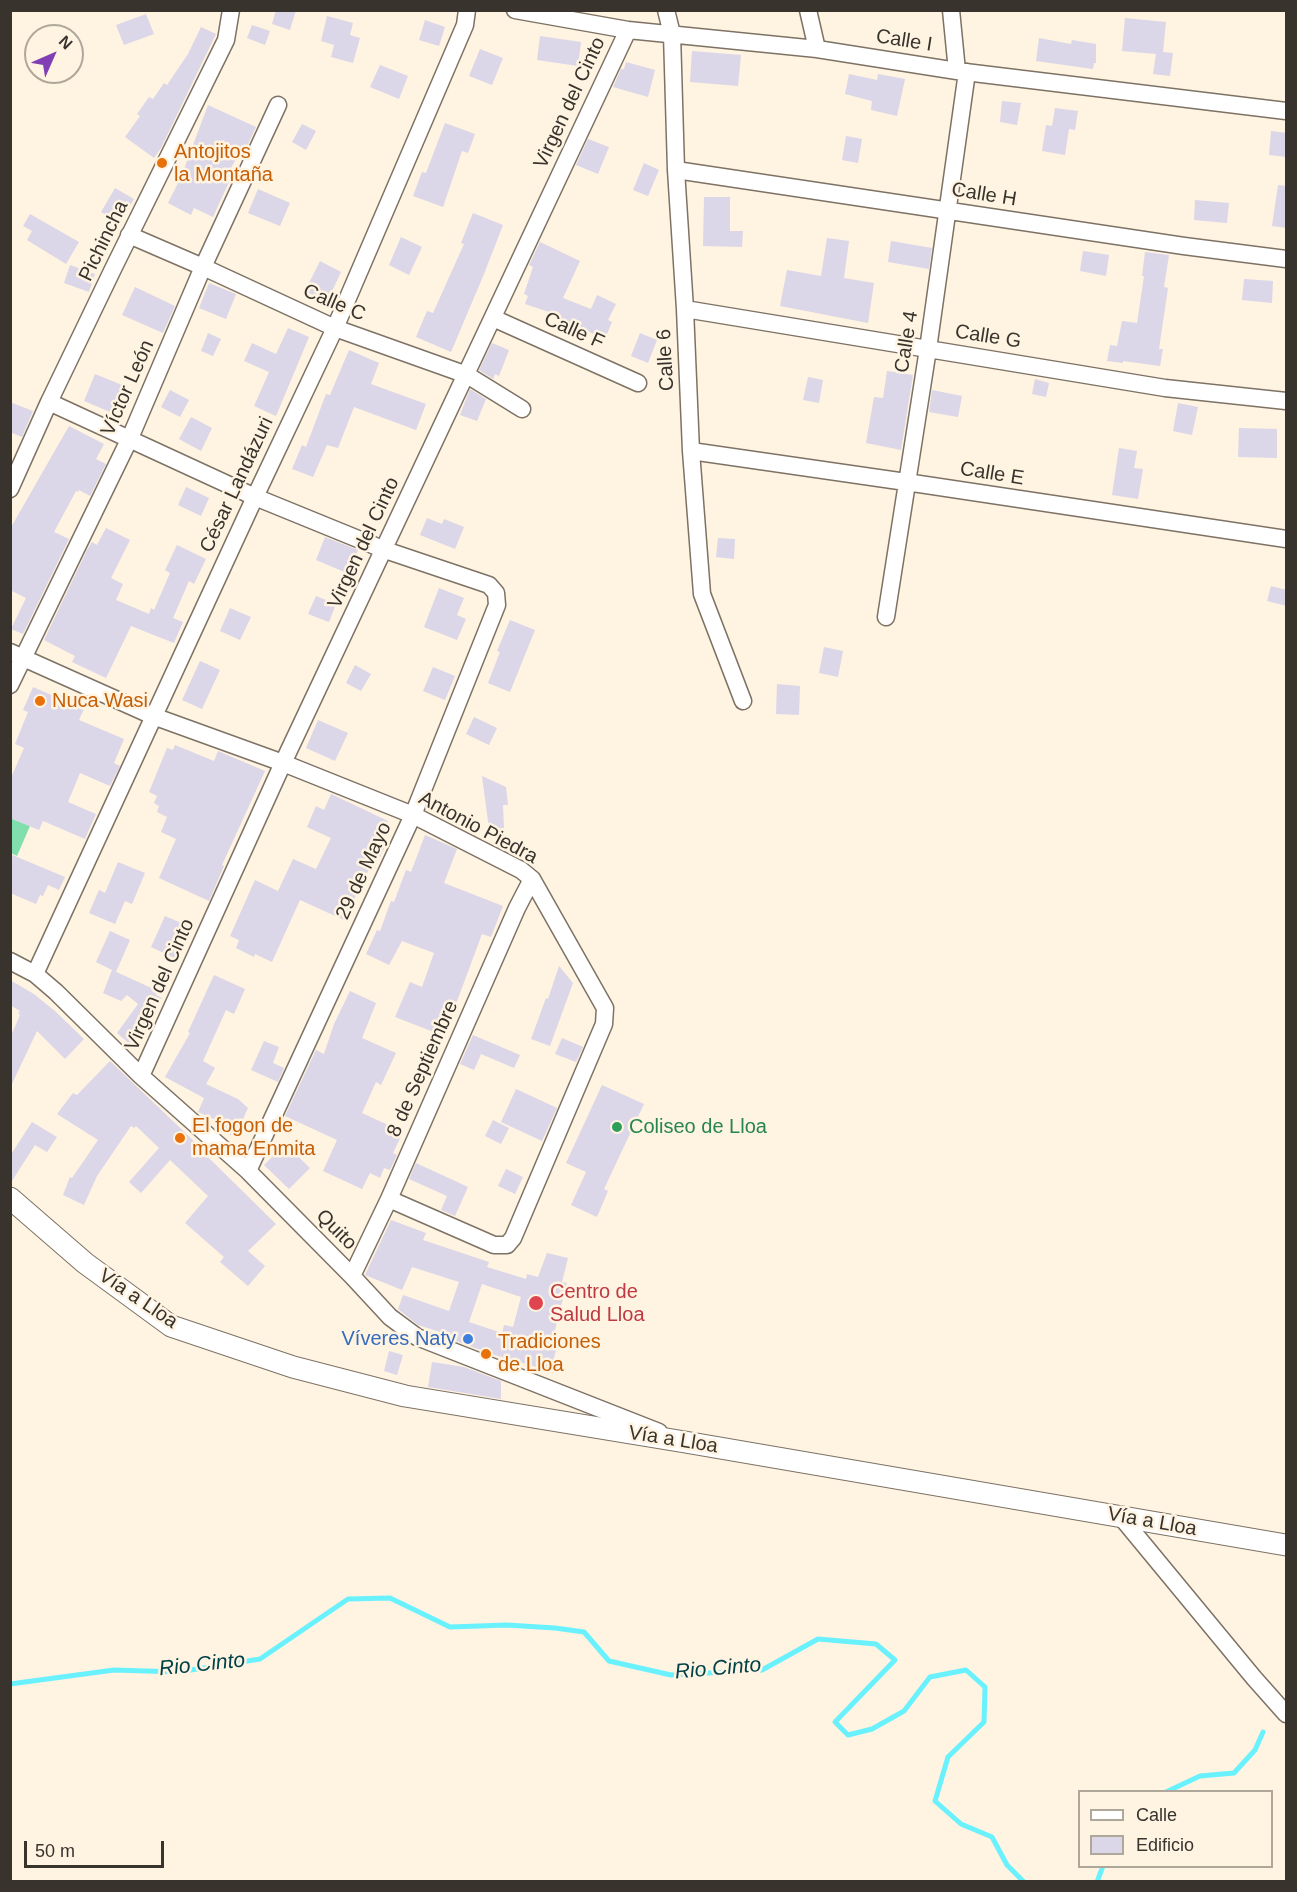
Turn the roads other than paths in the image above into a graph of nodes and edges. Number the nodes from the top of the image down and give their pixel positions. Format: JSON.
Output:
{"nodes":[{"id":1,"x":231,"y":10,"type":"edge"},
{"id":2,"x":467,"y":10,"type":"edge"},
{"id":3,"x":515,"y":10,"type":"edge"},
{"id":4,"x":666,"y":10,"type":"edge"},
{"id":5,"x":808,"y":10,"type":"edge"},
{"id":6,"x":951,"y":10,"type":"edge"},
{"id":7,"x":526,"y":11,"type":"edge"},
{"id":8,"x":628,"y":30,"type":"junction"},
{"id":9,"x":672,"y":34,"type":"junction"},
{"id":10,"x":817,"y":50,"type":"junction"},
{"id":11,"x":962,"y":71,"type":"junction"},
{"id":12,"x":278,"y":105,"type":"dead end"},
{"id":13,"x":1287,"y":111,"type":"edge"},
{"id":14,"x":676,"y":170,"type":"junction"},
{"id":15,"x":947,"y":211,"type":"junction"},
{"id":16,"x":129,"y":236,"type":"junction"},
{"id":17,"x":1287,"y":259,"type":"edge"},
{"id":18,"x":203,"y":267,"type":"junction"},
{"id":19,"x":685,"y":309,"type":"junction"},
{"id":20,"x":493,"y":318,"type":"junction"},
{"id":21,"x":335,"y":328,"type":"junction"},
{"id":22,"x":928,"y":349,"type":"junction"},
{"id":23,"x":467,"y":375,"type":"junction"},
{"id":24,"x":638,"y":383,"type":"dead end"},
{"id":25,"x":1287,"y":400,"type":"edge"},
{"id":26,"x":49,"y":402,"type":"junction"},
{"id":27,"x":522,"y":409,"type":"dead end"},
{"id":28,"x":130,"y":438,"type":"junction"},
{"id":29,"x":691,"y":451,"type":"junction"},
{"id":30,"x":906,"y":482,"type":"junction"},
{"id":31,"x":10,"y":489,"type":"edge"},
{"id":32,"x":255,"y":497,"type":"junction"},
{"id":33,"x":1287,"y":539,"type":"edge"},
{"id":34,"x":385,"y":550,"type":"junction"},
{"id":35,"x":886,"y":617,"type":"dead end"},
{"id":36,"x":16,"y":655,"type":"edge"},
{"id":37,"x":10,"y":685,"type":"edge"},
{"id":38,"x":743,"y":701,"type":"dead end"},
{"id":39,"x":153,"y":716,"type":"junction"},
{"id":40,"x":283,"y":763,"type":"junction"},
{"id":41,"x":413,"y":815,"type":"junction"},
{"id":42,"x":532,"y":879,"type":"junction"},
{"id":43,"x":10,"y":961,"type":"edge"},
{"id":44,"x":35,"y":974,"type":"junction"},
{"id":45,"x":141,"y":1076,"type":"junction"},
{"id":46,"x":248,"y":1171,"type":"junction"},
{"id":47,"x":10,"y":1198,"type":"edge"},
{"id":48,"x":389,"y":1199,"type":"junction"},
{"id":49,"x":352,"y":1276,"type":"junction"},
{"id":50,"x":685,"y":1442,"type":"junction"},
{"id":51,"x":1121,"y":1516,"type":"junction"},
{"id":52,"x":1287,"y":1545,"type":"edge"},
{"id":53,"x":1287,"y":1714,"type":"edge"}],
"edges":[{"from":1,"to":16,"type":"street","name":"Pichincha"},
{"from":2,"to":21,"type":"street","name":"César Landázuri"},
{"from":3,"to":7,"type":"street","name":"Calle I"},
{"from":4,"to":9,"type":"street","name":"Calle 6"},
{"from":5,"to":10,"type":"street"},
{"from":6,"to":11,"type":"street","name":"Calle 4"},
{"from":7,"to":8,"type":"street","name":"Calle I"},
{"from":8,"to":9,"type":"street","name":"Calle I"},
{"from":8,"to":20,"type":"street","name":"Virgen del Cinto"},
{"from":9,"to":10,"type":"street","name":"Calle I"},
{"from":9,"to":14,"type":"street","name":"Calle 6"},
{"from":10,"to":11,"type":"street","name":"Calle I"},
{"from":11,"to":13,"type":"street","name":"Calle I"},
{"from":11,"to":15,"type":"street","name":"Calle 4"},
{"from":12,"to":18,"type":"street","name":"Víctor León"},
{"from":14,"to":15,"type":"street","name":"Calle H"},
{"from":14,"to":19,"type":"street","name":"Calle 6"},
{"from":15,"to":17,"type":"street","name":"Calle H"},
{"from":15,"to":22,"type":"street","name":"Calle 4"},
{"from":16,"to":18,"type":"street","name":"Calle C"},
{"from":16,"to":26,"type":"street","name":"Pichincha"},
{"from":18,"to":21,"type":"street","name":"Calle C"},
{"from":18,"to":28,"type":"street","name":"Víctor León"},
{"from":19,"to":22,"type":"street","name":"Calle G"},
{"from":19,"to":29,"type":"street","name":"Calle 6"},
{"from":20,"to":23,"type":"street","name":"Virgen del Cinto"},
{"from":20,"to":24,"type":"street","name":"Calle F"},
{"from":21,"to":23,"type":"street","name":"Calle C"},
{"from":21,"to":32,"type":"street","name":"César Landázuri"},
{"from":22,"to":25,"type":"street","name":"Calle G"},
{"from":22,"to":30,"type":"street","name":"Calle 4"},
{"from":23,"to":27,"type":"street","name":"Calle C"},
{"from":23,"to":34,"type":"street","name":"Virgen del Cinto"},
{"from":26,"to":28,"type":"street"},
{"from":26,"to":31,"type":"street","name":"Pichincha"},
{"from":28,"to":32,"type":"street"},
{"from":28,"to":36,"type":"street","name":"Víctor León"},
{"from":29,"to":30,"type":"street","name":"Calle E"},
{"from":29,"to":38,"type":"street","name":"Calle 6"},
{"from":30,"to":33,"type":"street","name":"Calle E"},
{"from":30,"to":35,"type":"street","name":"Calle 4"},
{"from":32,"to":34,"type":"street"},
{"from":32,"to":39,"type":"street","name":"César Landázuri"},
{"from":34,"to":40,"type":"street","name":"Virgen del Cinto"},
{"from":34,"to":41,"type":"street","name":"29 de Mayo"},
{"from":36,"to":37,"type":"street","name":"Víctor León"},
{"from":36,"to":39,"type":"street","name":"Antonio Piedra"},
{"from":39,"to":40,"type":"street","name":"Antonio Piedra"},
{"from":39,"to":44,"type":"street","name":"César Landázuri"},
{"from":40,"to":41,"type":"street","name":"Antonio Piedra"},
{"from":40,"to":45,"type":"street","name":"Virgen del Cinto"},
{"from":41,"to":42,"type":"street","name":"Antonio Piedra"},
{"from":41,"to":46,"type":"street","name":"29 de Mayo"},
{"from":42,"to":48,"type":"street","name":"8 de Septiembre"},
{"from":42,"to":48,"type":"street","name":"Antonio Piedra"},
{"from":43,"to":44,"type":"street","name":"Quito"},
{"from":44,"to":45,"type":"street","name":"Quito"},
{"from":45,"to":46,"type":"street","name":"Quito"},
{"from":46,"to":49,"type":"street","name":"Quito"},
{"from":47,"to":50,"type":"street","name":"Vía a Lloa"},
{"from":48,"to":49,"type":"street","name":"8 de Septiembre"},
{"from":49,"to":50,"type":"street","name":"Quito"},
{"from":50,"to":51,"type":"street","name":"Vía a Lloa"},
{"from":51,"to":52,"type":"street","name":"Vía a Lloa"},
{"from":51,"to":53,"type":"street"}]}
